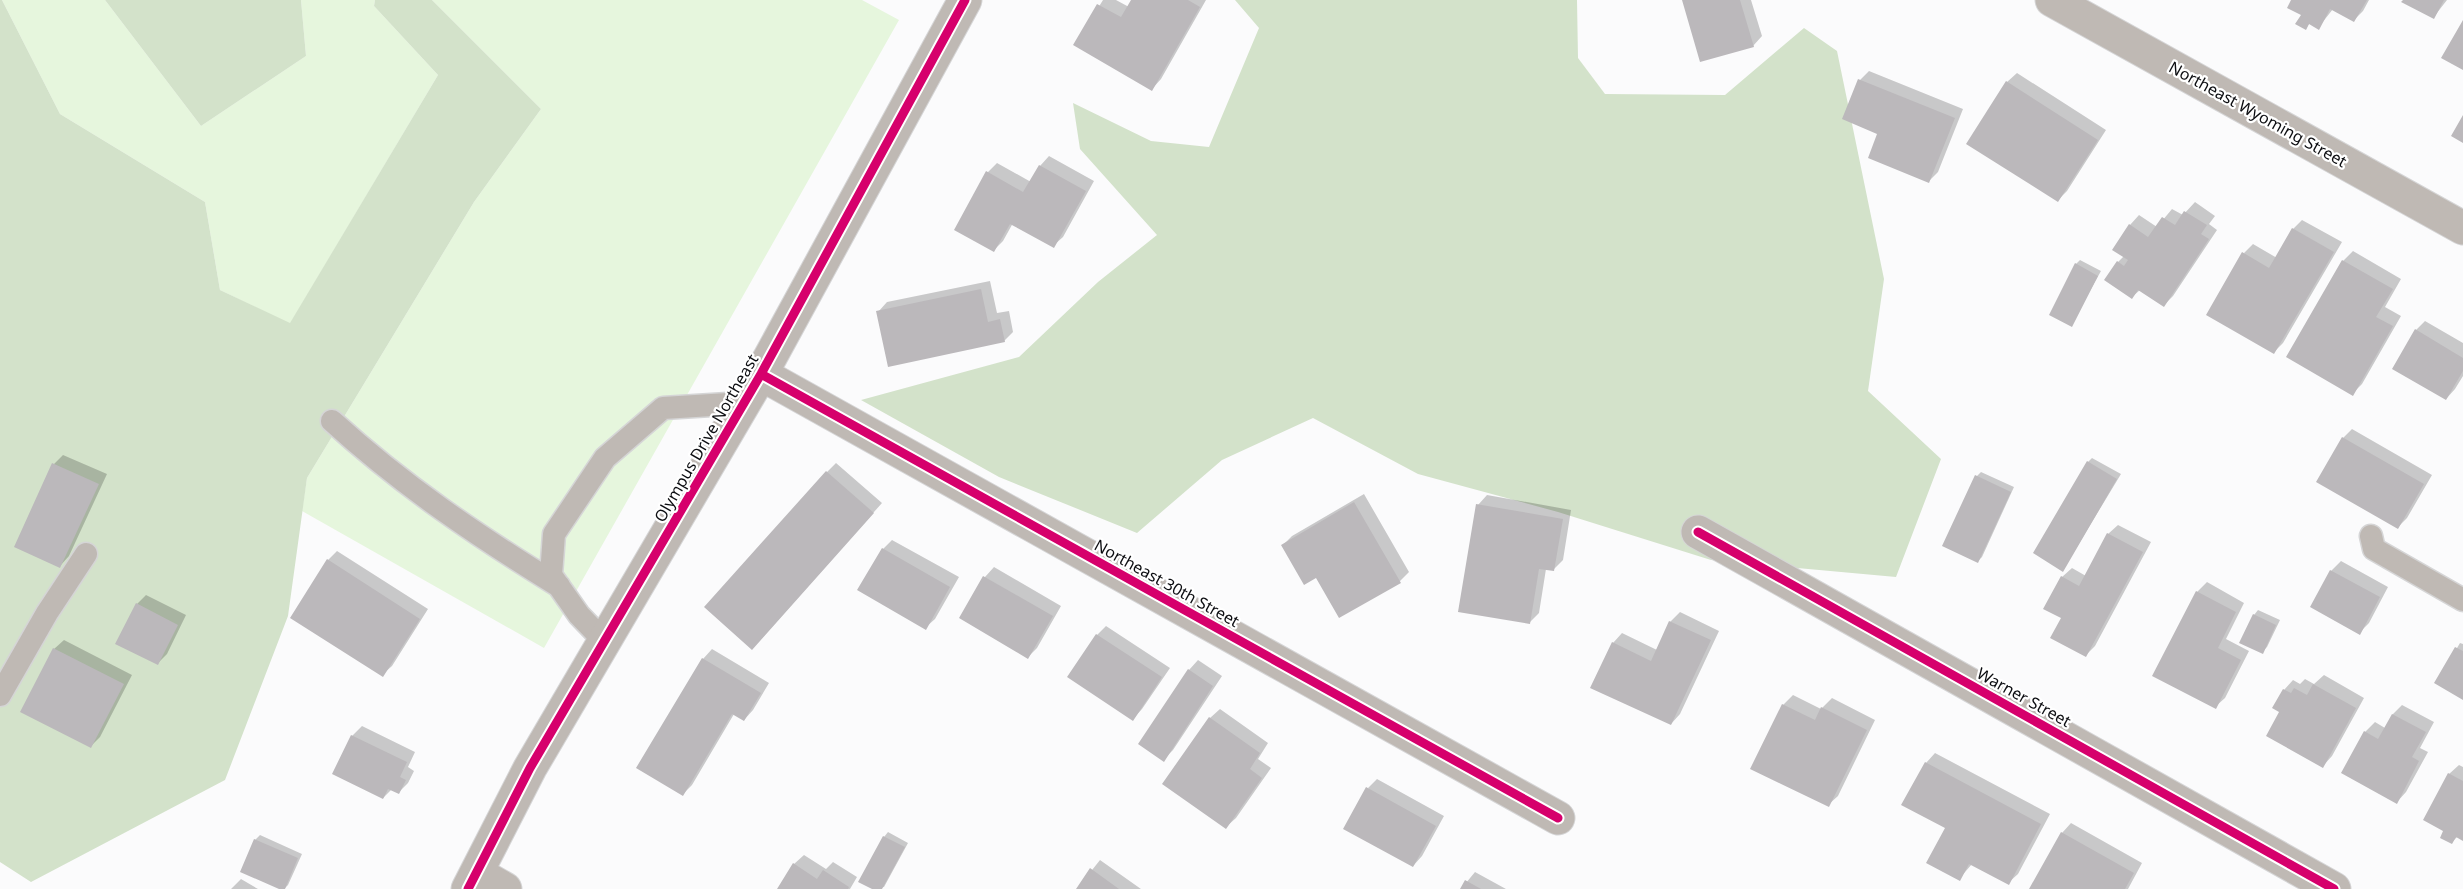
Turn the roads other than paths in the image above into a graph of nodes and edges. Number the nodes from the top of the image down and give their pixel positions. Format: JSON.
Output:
{"nodes":[{"id":1,"x":965,"y":0,"type":"edge"},
{"id":2,"x":2052,"y":0,"type":"edge"},
{"id":3,"x":2463,"y":228,"type":"edge"},
{"id":4,"x":761,"y":374,"type":"junction"},
{"id":5,"x":744,"y":403,"type":"junction"},
{"id":6,"x":332,"y":421,"type":"dead end"},
{"id":7,"x":1698,"y":532,"type":"dead end"},
{"id":8,"x":2371,"y":536,"type":"dead end"},
{"id":9,"x":86,"y":554,"type":"dead end"},
{"id":10,"x":560,"y":586,"type":"junction"},
{"id":11,"x":2463,"y":600,"type":"edge"},
{"id":12,"x":604,"y":641,"type":"junction"},
{"id":13,"x":0,"y":695,"type":"edge"},
{"id":14,"x":1558,"y":818,"type":"dead end"},
{"id":15,"x":473,"y":881,"type":"edge"},
{"id":16,"x":505,"y":889,"type":"edge"},
{"id":17,"x":2334,"y":889,"type":"edge"}],
"edges":[{"from":1,"to":4,"type":"street","name":"Olympus Drive Northeast"},
{"from":2,"to":3,"type":"street","name":"Northeast Wyoming Street"},
{"from":4,"to":5,"type":"street","name":"Olympus Drive Northeast"},
{"from":4,"to":14,"type":"street","name":"Northeast 30th Street"},
{"from":5,"to":10,"type":"lane"},
{"from":5,"to":12,"type":"street","name":"Olympus Drive Northeast"},
{"from":6,"to":10,"type":"lane"},
{"from":7,"to":17,"type":"street","name":"Warner Street"},
{"from":8,"to":11,"type":"lane"},
{"from":9,"to":13,"type":"lane"},
{"from":10,"to":12,"type":"lane"},
{"from":12,"to":15,"type":"street","name":"Olympus Drive Northeast"},
{"from":15,"to":16,"type":"street"}]}
